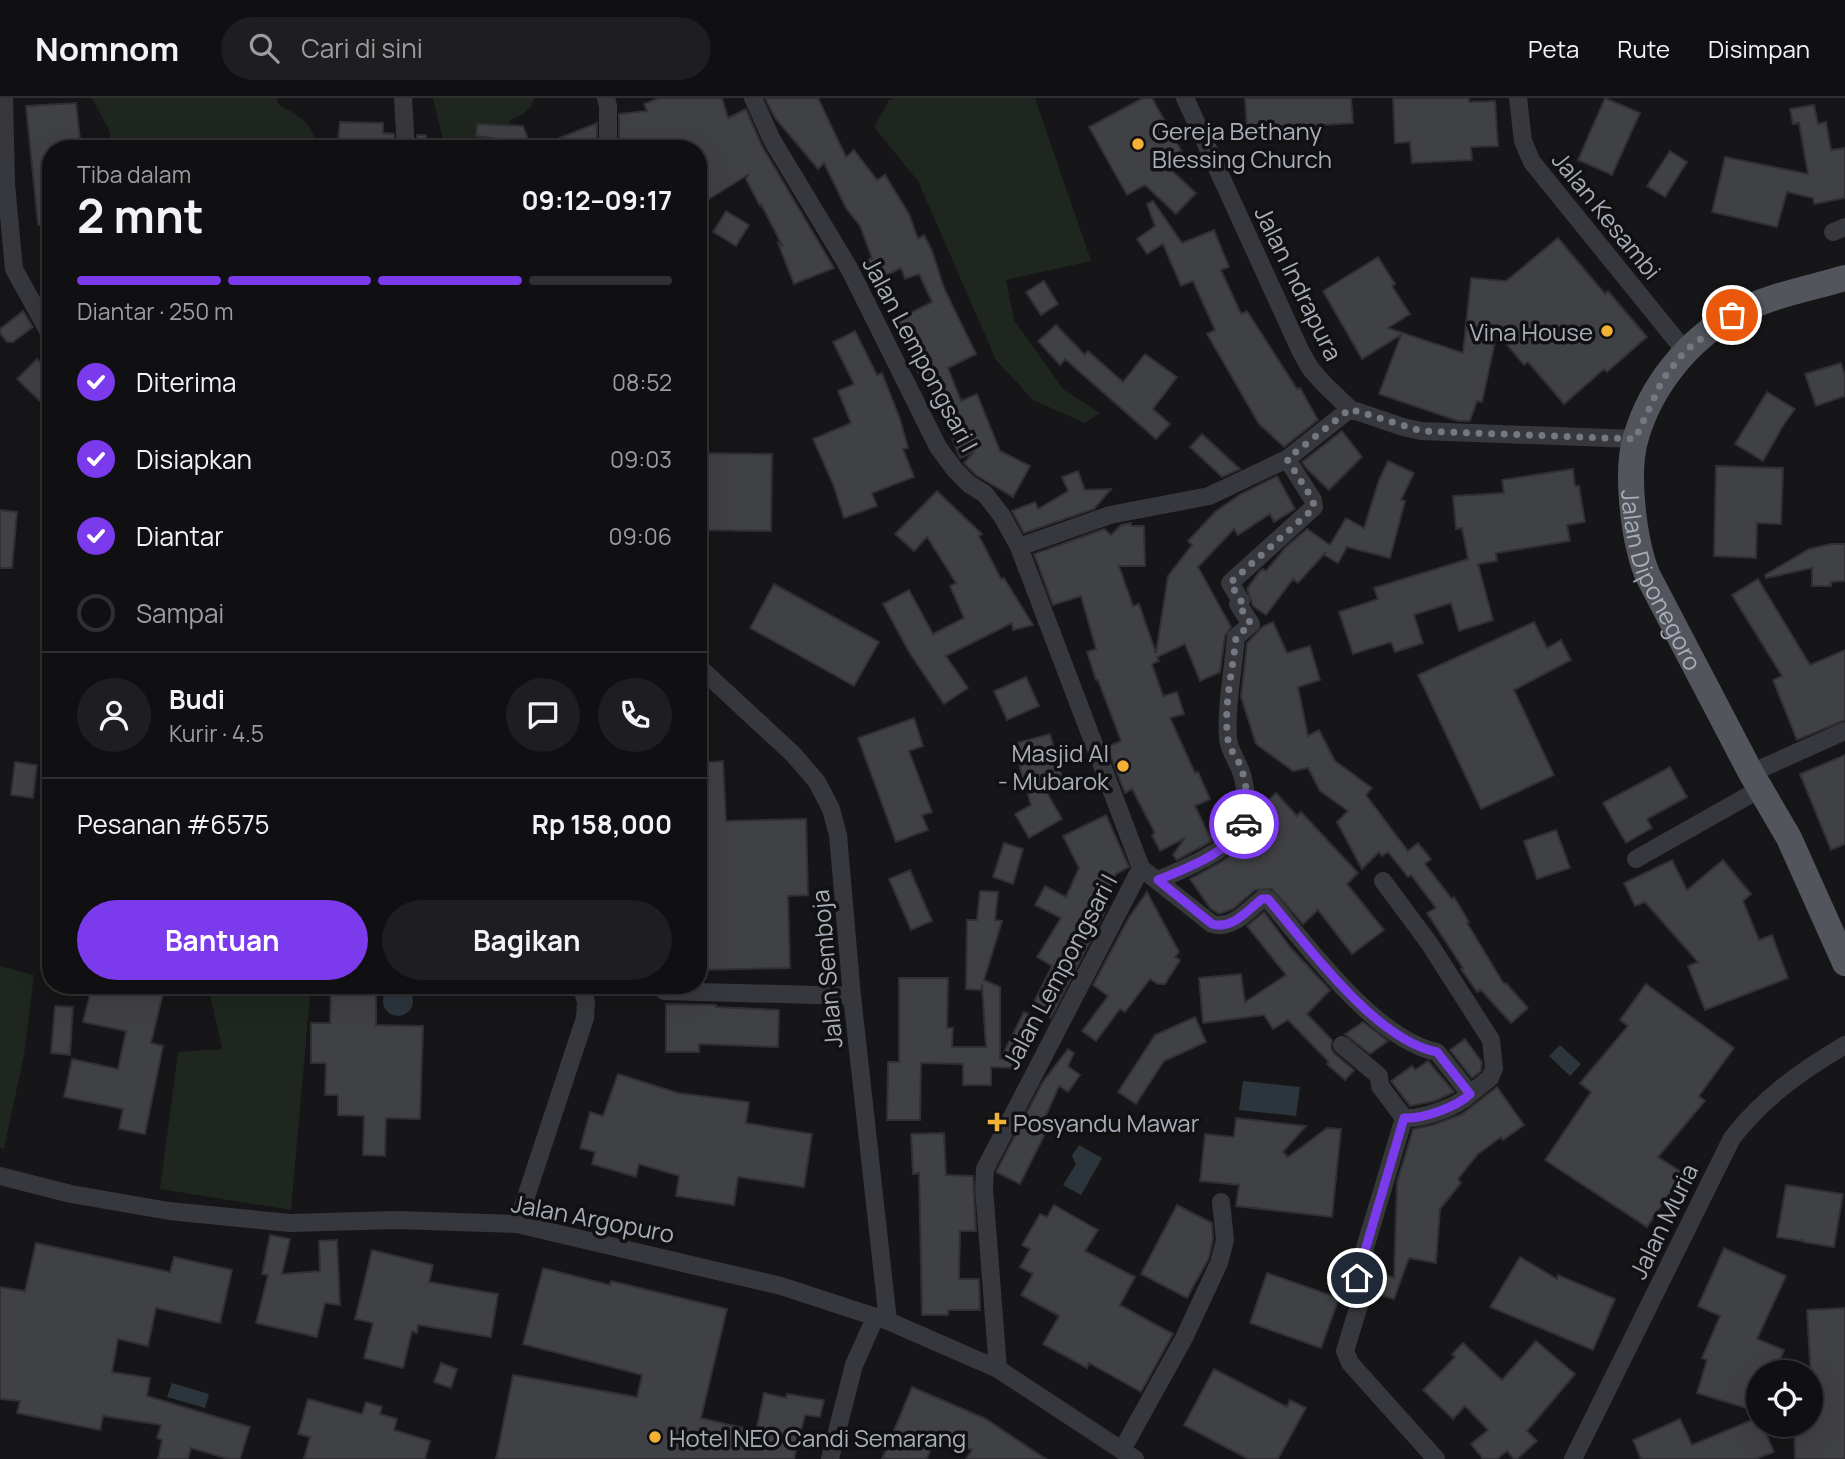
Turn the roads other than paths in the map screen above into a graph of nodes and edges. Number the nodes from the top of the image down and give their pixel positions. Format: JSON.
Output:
{"nodes":[{"id":1,"x":4,"y":98,"type":"edge"},
{"id":2,"x":403,"y":98,"type":"edge"},
{"id":3,"x":606,"y":98,"type":"edge"},
{"id":4,"x":753,"y":98,"type":"edge"},
{"id":5,"x":1185,"y":98,"type":"edge"},
{"id":6,"x":1518,"y":98,"type":"edge"},
{"id":7,"x":405,"y":140,"type":"edge"},
{"id":8,"x":608,"y":140,"type":"edge"},
{"id":9,"x":1845,"y":278,"type":"edge"},
{"id":10,"x":42,"y":320,"type":"edge"},
{"id":11,"x":1685,"y":351,"type":"junction"},
{"id":12,"x":1350,"y":409,"type":"junction"},
{"id":13,"x":1635,"y":439,"type":"junction"},
{"id":14,"x":1287,"y":459,"type":"junction"},
{"id":15,"x":1019,"y":547,"type":"junction"},
{"id":16,"x":707,"y":674,"type":"edge"},
{"id":17,"x":1845,"y":731,"type":"edge"},
{"id":18,"x":1756,"y":781,"type":"junction"},
{"id":19,"x":1636,"y":859,"type":"dead end"},
{"id":20,"x":1141,"y":868,"type":"junction"},
{"id":21,"x":1158,"y":880,"type":"junction"},
{"id":22,"x":1383,"y":881,"type":"dead end"},
{"id":23,"x":1845,"y":963,"type":"edge"},
{"id":24,"x":707,"y":992,"type":"edge"},
{"id":25,"x":584,"y":994,"type":"edge"},
{"id":26,"x":852,"y":996,"type":"junction"},
{"id":27,"x":1342,"y":1045,"type":"dead end"},
{"id":28,"x":1845,"y":1045,"type":"edge"},
{"id":29,"x":1470,"y":1094,"type":"junction"},
{"id":30,"x":1404,"y":1118,"type":"junction"},
{"id":31,"x":0,"y":1175,"type":"edge"},
{"id":32,"x":1221,"y":1202,"type":"dead end"},
{"id":33,"x":517,"y":1224,"type":"junction"},
{"id":34,"x":882,"y":1320,"type":"junction"},
{"id":35,"x":998,"y":1369,"type":"junction"},
{"id":36,"x":1128,"y":1455,"type":"edge"},
{"id":37,"x":830,"y":1459,"type":"edge"},
{"id":38,"x":1436,"y":1459,"type":"edge"},
{"id":39,"x":1573,"y":1459,"type":"edge"}],
"edges":[{"from":1,"to":10,"type":"street"},
{"from":2,"to":7,"type":"street"},
{"from":3,"to":8,"type":"street"},
{"from":4,"to":15,"type":"street","name":"Jalan Lempongsari I"},
{"from":5,"to":12,"type":"street","name":"Jalan Indrapura"},
{"from":6,"to":11,"type":"street","name":"Jalan Kesambi"},
{"from":9,"to":11,"type":"main road","name":"Jalan Diponegoro"},
{"from":11,"to":13,"type":"main road","name":"Jalan Diponegoro"},
{"from":12,"to":13,"type":"street","name":"Jalan Indrapura"},
{"from":12,"to":14,"type":"street"},
{"from":13,"to":18,"type":"main road","name":"Jalan Diponegoro"},
{"from":14,"to":15,"type":"street"},
{"from":14,"to":21,"type":"street"},
{"from":15,"to":20,"type":"street","name":"Jalan Lempongsari I"},
{"from":16,"to":26,"type":"street","name":"Jalan Semboja"},
{"from":17,"to":18,"type":"street"},
{"from":18,"to":19,"type":"street"},
{"from":18,"to":23,"type":"main road","name":"Jalan Diponegoro"},
{"from":20,"to":21,"type":"street"},
{"from":20,"to":35,"type":"street","name":"Jalan Lempongsari I"},
{"from":21,"to":29,"type":"street"},
{"from":22,"to":29,"type":"street"},
{"from":24,"to":26,"type":"street"},
{"from":25,"to":33,"type":"street"},
{"from":26,"to":34,"type":"street","name":"Jalan Semboja"},
{"from":27,"to":30,"type":"street"},
{"from":28,"to":39,"type":"street","name":"Jalan Muria"},
{"from":29,"to":30,"type":"street"},
{"from":30,"to":38,"type":"street"},
{"from":31,"to":33,"type":"street","name":"Jalan Argopuro"},
{"from":32,"to":36,"type":"street"},
{"from":33,"to":34,"type":"street","name":"Jalan Argopuro"},
{"from":34,"to":35,"type":"street","name":"Jalan Argopuro"},
{"from":34,"to":37,"type":"street"},
{"from":35,"to":36,"type":"street","name":"Jalan Argopuro"}]}
